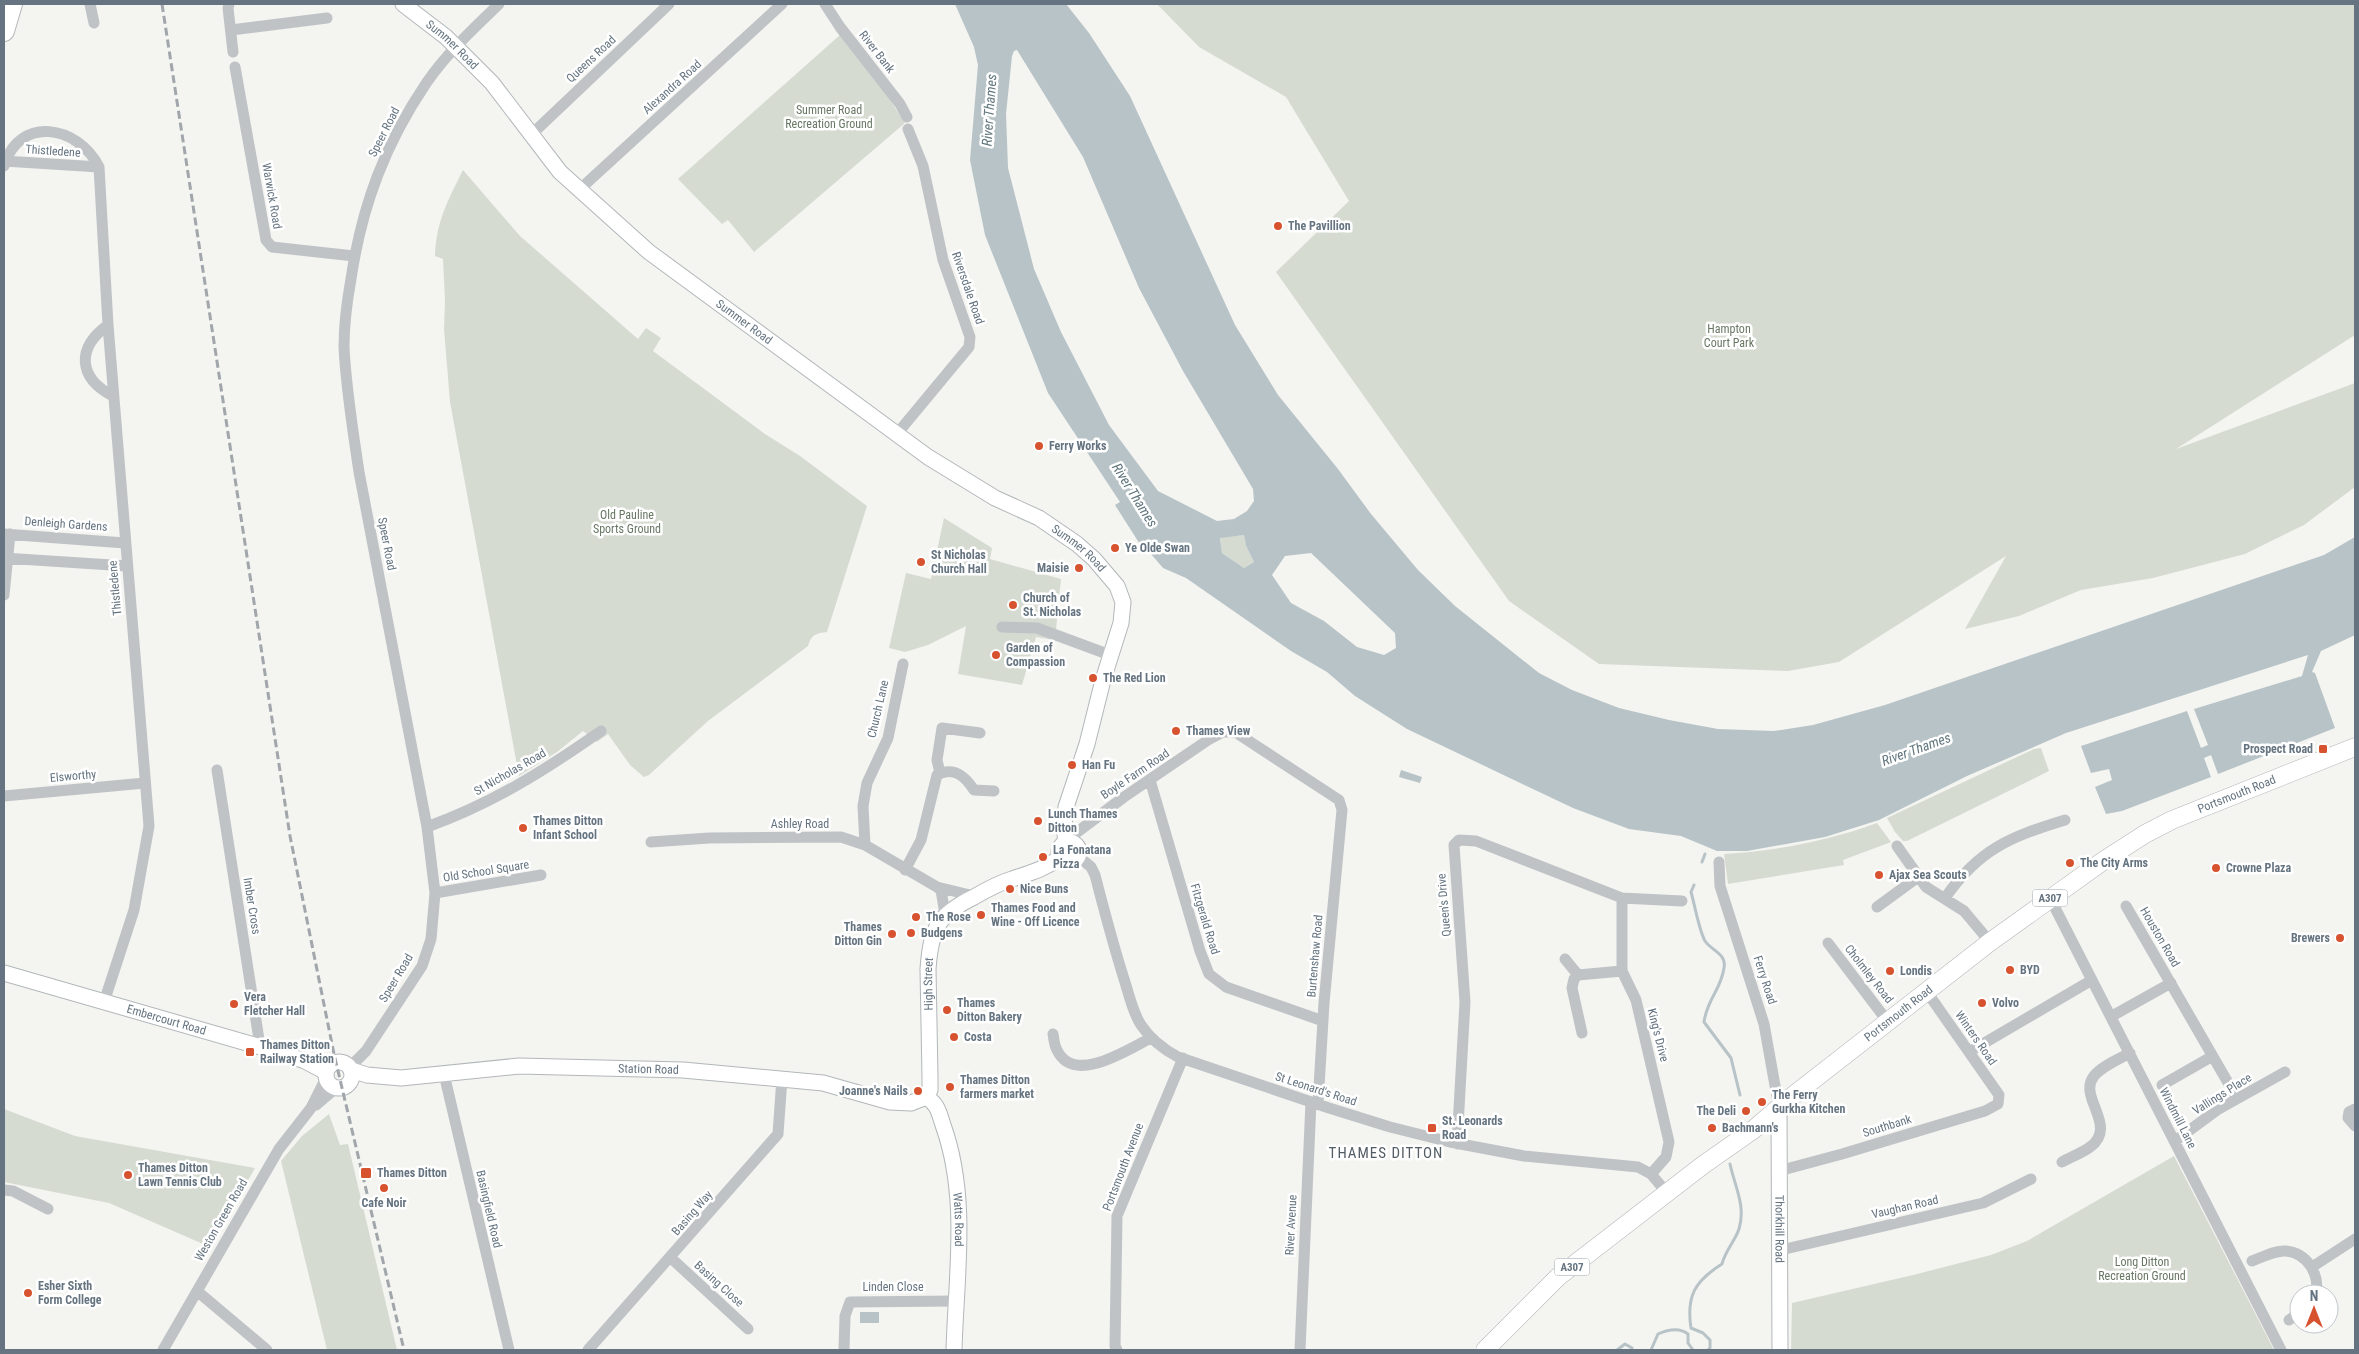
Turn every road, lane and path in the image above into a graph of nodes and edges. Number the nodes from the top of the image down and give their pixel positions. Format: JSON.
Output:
{"nodes":[{"id":1,"x":5,"y":4,"type":"edge"},
{"id":2,"x":12,"y":4,"type":"edge"},
{"id":3,"x":90,"y":4,"type":"edge"},
{"id":4,"x":229,"y":4,"type":"edge"},
{"id":5,"x":403,"y":4,"type":"edge"},
{"id":6,"x":499,"y":4,"type":"edge"},
{"id":7,"x":670,"y":4,"type":"edge"},
{"id":8,"x":782,"y":4,"type":"edge"},
{"id":9,"x":825,"y":4,"type":"edge"},
{"id":10,"x":326,"y":18,"type":"dead end"},
{"id":11,"x":94,"y":23,"type":"dead end"},
{"id":12,"x":4,"y":28,"type":"edge"},
{"id":13,"x":230,"y":30,"type":"junction"},
{"id":14,"x":455,"y":48,"type":"junction"},
{"id":15,"x":234,"y":52,"type":"dead end"},
{"id":16,"x":235,"y":67,"type":"dead end"},
{"id":17,"x":907,"y":123,"type":"joint"},
{"id":18,"x":532,"y":134,"type":"junction"},
{"id":19,"x":4,"y":163,"type":"edge"},
{"id":20,"x":99,"y":167,"type":"junction"},
{"id":21,"x":579,"y":190,"type":"junction"},
{"id":22,"x":354,"y":256,"type":"junction"},
{"id":23,"x":108,"y":325,"type":"junction"},
{"id":24,"x":113,"y":396,"type":"junction"},
{"id":25,"x":896,"y":435,"type":"junction"},
{"id":26,"x":7,"y":534,"type":"edge"},
{"id":27,"x":125,"y":543,"type":"junction"},
{"id":28,"x":6,"y":558,"type":"edge"},
{"id":29,"x":127,"y":566,"type":"junction"},
{"id":30,"x":4,"y":595,"type":"edge"},
{"id":31,"x":1002,"y":627,"type":"dead end"},
{"id":32,"x":1110,"y":655,"type":"junction"},
{"id":33,"x":903,"y":664,"type":"dead end"},
{"id":34,"x":601,"y":731,"type":"dead end"},
{"id":35,"x":980,"y":733,"type":"dead end"},
{"id":36,"x":2355,"y":747,"type":"edge"},
{"id":37,"x":217,"y":770,"type":"dead end"},
{"id":38,"x":940,"y":774,"type":"junction"},
{"id":39,"x":1150,"y":780,"type":"junction"},
{"id":40,"x":145,"y":783,"type":"junction"},
{"id":41,"x":994,"y":791,"type":"dead end"},
{"id":42,"x":4,"y":796,"type":"edge"},
{"id":43,"x":1342,"y":810,"type":"joint"},
{"id":44,"x":2065,"y":820,"type":"dead end"},
{"id":45,"x":427,"y":827,"type":"junction"},
{"id":46,"x":651,"y":842,"type":"dead end"},
{"id":47,"x":865,"y":845,"type":"junction"},
{"id":48,"x":1897,"y":846,"type":"dead end"},
{"id":49,"x":1069,"y":850,"type":"junction"},
{"id":50,"x":1719,"y":862,"type":"dead end"},
{"id":51,"x":904,"y":870,"type":"junction"},
{"id":52,"x":1918,"y":877,"type":"junction"},
{"id":53,"x":534,"y":880,"type":"dead end"},
{"id":54,"x":937,"y":887,"type":"junction"},
{"id":55,"x":435,"y":893,"type":"junction"},
{"id":56,"x":974,"y":896,"type":"junction"},
{"id":57,"x":1622,"y":898,"type":"junction"},
{"id":58,"x":1945,"y":898,"type":"junction"},
{"id":59,"x":2050,"y":898,"type":"junction"},
{"id":60,"x":1682,"y":901,"type":"dead end"},
{"id":61,"x":2126,"y":906,"type":"dead end"},
{"id":62,"x":1878,"y":907,"type":"dead end"},
{"id":63,"x":945,"y":914,"type":"junction"},
{"id":64,"x":1990,"y":942,"type":"junction"},
{"id":65,"x":1828,"y":943,"type":"dead end"},
{"id":66,"x":1565,"y":959,"type":"dead end"},
{"id":67,"x":1622,"y":971,"type":"junction"},
{"id":68,"x":4,"y":973,"type":"edge"},
{"id":69,"x":1578,"y":976,"type":"junction"},
{"id":70,"x":2092,"y":980,"type":"junction"},
{"id":71,"x":2171,"y":983,"type":"junction"},
{"id":72,"x":1927,"y":992,"type":"junction"},
{"id":73,"x":104,"y":1002,"type":"junction"},
{"id":74,"x":2112,"y":1016,"type":"junction"},
{"id":75,"x":1323,"y":1021,"type":"junction"},
{"id":76,"x":1888,"y":1022,"type":"junction"},
{"id":77,"x":1582,"y":1033,"type":"dead end"},
{"id":78,"x":1151,"y":1038,"type":"junction"},
{"id":79,"x":1067,"y":1042,"type":"dead end"},
{"id":80,"x":260,"y":1046,"type":"junction"},
{"id":81,"x":366,"y":1051,"type":"junction"},
{"id":82,"x":1969,"y":1052,"type":"junction"},
{"id":83,"x":2130,"y":1053,"type":"junction"},
{"id":84,"x":2212,"y":1056,"type":"junction"},
{"id":85,"x":1183,"y":1058,"type":"junction"},
{"id":86,"x":351,"y":1072,"type":"junction"},
{"id":87,"x":2285,"y":1072,"type":"dead end"},
{"id":88,"x":444,"y":1074,"type":"junction"},
{"id":89,"x":367,"y":1075,"type":"junction"},
{"id":90,"x":782,"y":1078,"type":"junction"},
{"id":91,"x":329,"y":1079,"type":"junction"},
{"id":92,"x":2162,"y":1085,"type":"dead end"},
{"id":93,"x":2234,"y":1093,"type":"dead end"},
{"id":94,"x":926,"y":1097,"type":"junction"},
{"id":95,"x":1999,"y":1100,"type":"joint"},
{"id":96,"x":1314,"y":1103,"type":"junction"},
{"id":97,"x":1779,"y":1108,"type":"junction"},
{"id":98,"x":2355,"y":1109,"type":"edge"},
{"id":99,"x":2355,"y":1126,"type":"edge"},
{"id":100,"x":2175,"y":1141,"type":"junction"},
{"id":101,"x":1456,"y":1144,"type":"junction"},
{"id":102,"x":2062,"y":1162,"type":"dead end"},
{"id":103,"x":1779,"y":1171,"type":"junction"},
{"id":104,"x":1651,"y":1174,"type":"junction"},
{"id":105,"x":2031,"y":1179,"type":"dead end"},
{"id":106,"x":4,"y":1190,"type":"edge"},
{"id":107,"x":1667,"y":1193,"type":"junction"},
{"id":108,"x":48,"y":1210,"type":"dead end"},
{"id":109,"x":2355,"y":1239,"type":"edge"},
{"id":110,"x":1781,"y":1250,"type":"junction"},
{"id":111,"x":671,"y":1258,"type":"junction"},
{"id":112,"x":2252,"y":1261,"type":"dead end"},
{"id":113,"x":2312,"y":1267,"type":"junction"},
{"id":114,"x":2316,"y":1284,"type":"edge"},
{"id":115,"x":197,"y":1291,"type":"junction"},
{"id":116,"x":955,"y":1301,"type":"junction"},
{"id":117,"x":748,"y":1329,"type":"dead end"},
{"id":118,"x":163,"y":1350,"type":"edge"},
{"id":119,"x":267,"y":1350,"type":"edge"},
{"id":120,"x":509,"y":1350,"type":"edge"},
{"id":121,"x":588,"y":1350,"type":"edge"},
{"id":122,"x":844,"y":1350,"type":"edge"},
{"id":123,"x":954,"y":1350,"type":"edge"},
{"id":124,"x":1117,"y":1350,"type":"edge"},
{"id":125,"x":1300,"y":1350,"type":"edge"},
{"id":126,"x":1485,"y":1350,"type":"edge"},
{"id":127,"x":1780,"y":1350,"type":"edge"},
{"id":128,"x":2281,"y":1350,"type":"edge"}],
"edges":[{"from":1,"to":12,"type":"highway"},
{"from":2,"to":12,"type":"highway"},
{"from":3,"to":11,"type":"street"},
{"from":4,"to":13,"type":"street"},
{"from":5,"to":14,"type":"street","name":"Summer Road"},
{"from":6,"to":14,"type":"street","name":"Speer Road"},
{"from":7,"to":18,"type":"street","name":"Queens Road"},
{"from":8,"to":21,"type":"street","name":"Alexandra Road"},
{"from":9,"to":17,"type":"street","name":"River Bank"},
{"from":10,"to":13,"type":"street"},
{"from":13,"to":15,"type":"street"},
{"from":14,"to":18,"type":"street","name":"Summer Road"},
{"from":14,"to":22,"type":"street","name":"Speer Road"},
{"from":16,"to":22,"type":"street","name":"Warwick Road"},
{"from":17,"to":25,"type":"street","name":"Riversdale Road"},
{"from":18,"to":21,"type":"street","name":"Summer Road"},
{"from":19,"to":20,"type":"street","name":"Thistledene"},
{"from":19,"to":20,"type":"street","name":"Thistledene"},
{"from":20,"to":23,"type":"street","name":"Thistledene"},
{"from":21,"to":25,"type":"street","name":"Summer Road"},
{"from":22,"to":45,"type":"street","name":"Speer Road"},
{"from":23,"to":24,"type":"street","name":"Thistledene"},
{"from":23,"to":24,"type":"street"},
{"from":24,"to":27,"type":"street","name":"Thistledene"},
{"from":25,"to":32,"type":"street","name":"Summer Road"},
{"from":26,"to":27,"type":"street","name":"Denleigh Gardens"},
{"from":26,"to":28,"type":"street"},
{"from":27,"to":29,"type":"street","name":"Thistledene"},
{"from":28,"to":29,"type":"street"},
{"from":28,"to":30,"type":"street"},
{"from":29,"to":40,"type":"street","name":"Thistledene"},
{"from":31,"to":32,"type":"street"},
{"from":32,"to":49,"type":"street"},
{"from":33,"to":47,"type":"street","name":"Church Lane"},
{"from":34,"to":45,"type":"street","name":"St Nicholas Road"},
{"from":35,"to":38,"type":"street"},
{"from":36,"to":59,"type":"main road","name":"Portsmouth Road","number":"A307"},
{"from":37,"to":80,"type":"street","name":"Imber Cross"},
{"from":38,"to":41,"type":"street"},
{"from":38,"to":51,"type":"street"},
{"from":39,"to":43,"type":"street","name":"Boyle Farm Road"},
{"from":39,"to":49,"type":"street","name":"Boyle Farm Road"},
{"from":39,"to":75,"type":"street","name":"Fitzgerald Road"},
{"from":40,"to":42,"type":"street","name":"Elsworthy"},
{"from":40,"to":73,"type":"street","name":"Thistledene"},
{"from":43,"to":75,"type":"street","name":"Burtenshaw Road"},
{"from":44,"to":58,"type":"street"},
{"from":45,"to":55,"type":"street","name":"Speer Road"},
{"from":46,"to":47,"type":"street","name":"Ashley Road"},
{"from":47,"to":51,"type":"street","name":"Ashley Road"},
{"from":48,"to":52,"type":"street"},
{"from":49,"to":56,"type":"street","name":"High Street"},
{"from":49,"to":78,"type":"street","name":"St Leonard's Road"},
{"from":50,"to":97,"type":"street","name":"Ferry Road"},
{"from":51,"to":54,"type":"street","name":"Ashley Road"},
{"from":52,"to":58,"type":"street"},
{"from":52,"to":62,"type":"street"},
{"from":53,"to":55,"type":"street","name":"Old School Square"},
{"from":54,"to":56,"type":"street","name":"Ashley Road"},
{"from":54,"to":63,"type":"street"},
{"from":55,"to":81,"type":"street","name":"Speer Road"},
{"from":56,"to":63,"type":"street","name":"High Street"},
{"from":57,"to":60,"type":"street"},
{"from":57,"to":67,"type":"street","name":"King's Drive"},
{"from":57,"to":101,"type":"street","name":"Queen's Drive"},
{"from":58,"to":64,"type":"street"},
{"from":59,"to":64,"type":"main road","name":"Portsmouth Road","number":"A307"},
{"from":59,"to":70,"type":"street","name":"Windmill Lane"},
{"from":61,"to":71,"type":"street","name":"Houston Road"},
{"from":63,"to":94,"type":"street","name":"High Street"},
{"from":64,"to":72,"type":"main road","name":"Portsmouth Road","number":"A307"},
{"from":65,"to":76,"type":"street","name":"Cholmley Road"},
{"from":66,"to":69,"type":"street"},
{"from":67,"to":69,"type":"street"},
{"from":67,"to":104,"type":"street","name":"King's Drive"},
{"from":68,"to":73,"type":"street","name":"Embercourt Road"},
{"from":69,"to":77,"type":"street"},
{"from":70,"to":74,"type":"street","name":"Windmill Lane"},
{"from":70,"to":82,"type":"street"},
{"from":71,"to":74,"type":"street","name":"Houston Road"},
{"from":71,"to":84,"type":"street","name":"Houston Road"},
{"from":72,"to":76,"type":"main road","name":"Portsmouth Road","number":"A307"},
{"from":72,"to":82,"type":"street","name":"Winters Road"},
{"from":73,"to":80,"type":"street","name":"Embercourt Road"},
{"from":74,"to":83,"type":"street","name":"Windmill Lane"},
{"from":75,"to":96,"type":"street","name":"Burtenshaw Road"},
{"from":76,"to":97,"type":"main road","name":"Portsmouth Road","number":"A307"},
{"from":78,"to":79,"type":"street"},
{"from":78,"to":85,"type":"street","name":"St Leonard's Road"},
{"from":80,"to":91,"type":"street","name":"Embercourt Road"},
{"from":81,"to":86,"type":"street","name":"Speer Road"},
{"from":81,"to":89,"type":"street"},
{"from":82,"to":95,"type":"street","name":"Winters Road"},
{"from":83,"to":100,"type":"street","name":"Windmill Lane"},
{"from":83,"to":102,"type":"street"},
{"from":84,"to":92,"type":"street"},
{"from":84,"to":93,"type":"street","name":"Houston Road"},
{"from":85,"to":96,"type":"street","name":"St Leonard's Road"},
{"from":85,"to":124,"type":"street","name":"Portsmouth Avenue"},
{"from":86,"to":89,"type":"street","name":"Station Road"},
{"from":86,"to":91,"type":"street"},
{"from":86,"to":91,"type":"street"},
{"from":87,"to":100,"type":"street","name":"Vallings Place"},
{"from":88,"to":89,"type":"street","name":"Station Road"},
{"from":88,"to":90,"type":"street","name":"Station Road"},
{"from":88,"to":120,"type":"street","name":"Basingfield Road"},
{"from":90,"to":94,"type":"street","name":"Station Road"},
{"from":90,"to":111,"type":"street","name":"Basing Way"},
{"from":91,"to":115,"type":"street","name":"Weston Green Road"},
{"from":94,"to":116,"type":"street","name":"Watts Road"},
{"from":95,"to":103,"type":"street","name":"Southbank"},
{"from":96,"to":101,"type":"street","name":"St Leonard's Road"},
{"from":96,"to":125,"type":"street","name":"River Avenue"},
{"from":97,"to":103,"type":"street","name":"Thorkhill Road"},
{"from":97,"to":107,"type":"main road","name":"Portsmouth Road","number":"A307"},
{"from":98,"to":99,"type":"street"},
{"from":100,"to":128,"type":"street","name":"Windmill Lane"},
{"from":101,"to":104,"type":"street","name":"St Leonard's Road"},
{"from":103,"to":110,"type":"street","name":"Thorkhill Road"},
{"from":104,"to":107,"type":"street"},
{"from":105,"to":110,"type":"street","name":"Vaughan Road"},
{"from":106,"to":108,"type":"street"},
{"from":107,"to":126,"type":"main road","name":"Portsmouth Road","number":"A307"},
{"from":109,"to":113,"type":"street"},
{"from":110,"to":127,"type":"street","name":"Thorkhill Road"},
{"from":111,"to":117,"type":"street","name":"Basing Close"},
{"from":111,"to":121,"type":"street","name":"Basing Way"},
{"from":112,"to":113,"type":"street"},
{"from":113,"to":114,"type":"street"},
{"from":115,"to":118,"type":"street","name":"Weston Green Road"},
{"from":115,"to":119,"type":"street"},
{"from":116,"to":122,"type":"street","name":"Linden Close"},
{"from":116,"to":123,"type":"street","name":"Watts Road"}]}
